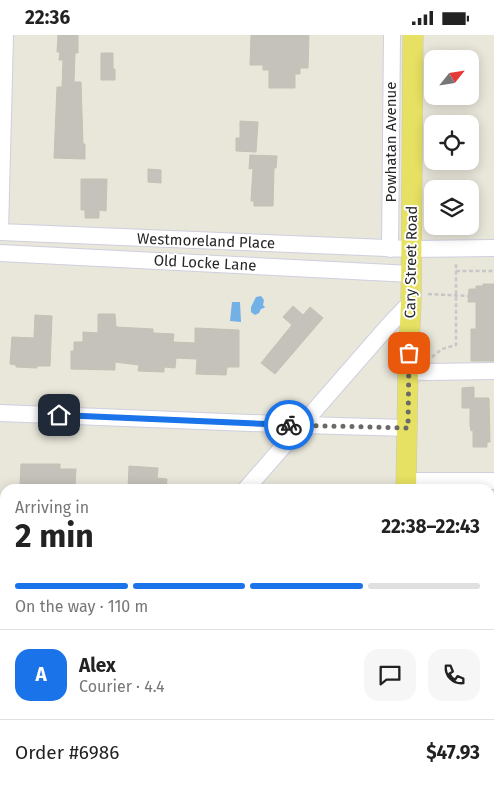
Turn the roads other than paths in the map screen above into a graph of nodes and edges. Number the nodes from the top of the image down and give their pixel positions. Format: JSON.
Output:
{"nodes":[{"id":1,"x":5,"y":35,"type":"edge"},
{"id":2,"x":392,"y":35,"type":"edge"},
{"id":3,"x":413,"y":35,"type":"edge"},
{"id":4,"x":0,"y":232,"type":"edge"},
{"id":5,"x":494,"y":248,"type":"edge"},
{"id":6,"x":390,"y":249,"type":"junction"},
{"id":7,"x":411,"y":249,"type":"junction"},
{"id":8,"x":0,"y":253,"type":"edge"},
{"id":9,"x":411,"y":274,"type":"junction"},
{"id":10,"x":418,"y":298,"type":"junction"},
{"id":11,"x":408,"y":371,"type":"junction"},
{"id":12,"x":494,"y":371,"type":"edge"},
{"id":13,"x":0,"y":413,"type":"edge"},
{"id":14,"x":302,"y":425,"type":"junction"},
{"id":15,"x":408,"y":428,"type":"junction"},
{"id":16,"x":494,"y":481,"type":"edge"},
{"id":17,"x":250,"y":484,"type":"edge"},
{"id":18,"x":407,"y":484,"type":"edge"},
{"id":19,"x":429,"y":484,"type":"edge"}],
"edges":[{"from":1,"to":4,"type":"street"},
{"from":2,"to":6,"type":"street","name":"Powhatan Avenue"},
{"from":3,"to":7,"type":"main road","name":"Cary Street Road"},
{"from":4,"to":6,"type":"street","name":"Westmoreland Place"},
{"from":5,"to":7,"type":"street","name":"Westmoreland Place"},
{"from":6,"to":7,"type":"street","name":"Westmoreland Place"},
{"from":7,"to":9,"type":"main road","name":"Cary Street Road"},
{"from":8,"to":9,"type":"street","name":"Old Locke Lane"},
{"from":9,"to":10,"type":"main road","name":"Cary Street Road"},
{"from":10,"to":11,"type":"main road","name":"Cary Street Road"},
{"from":10,"to":14,"type":"street"},
{"from":11,"to":12,"type":"street"},
{"from":11,"to":15,"type":"main road","name":"Cary Street Road"},
{"from":13,"to":14,"type":"street"},
{"from":14,"to":15,"type":"street"},
{"from":14,"to":17,"type":"street"},
{"from":15,"to":18,"type":"main road","name":"Cary Street Road"},
{"from":16,"to":19,"type":"street"}]}
